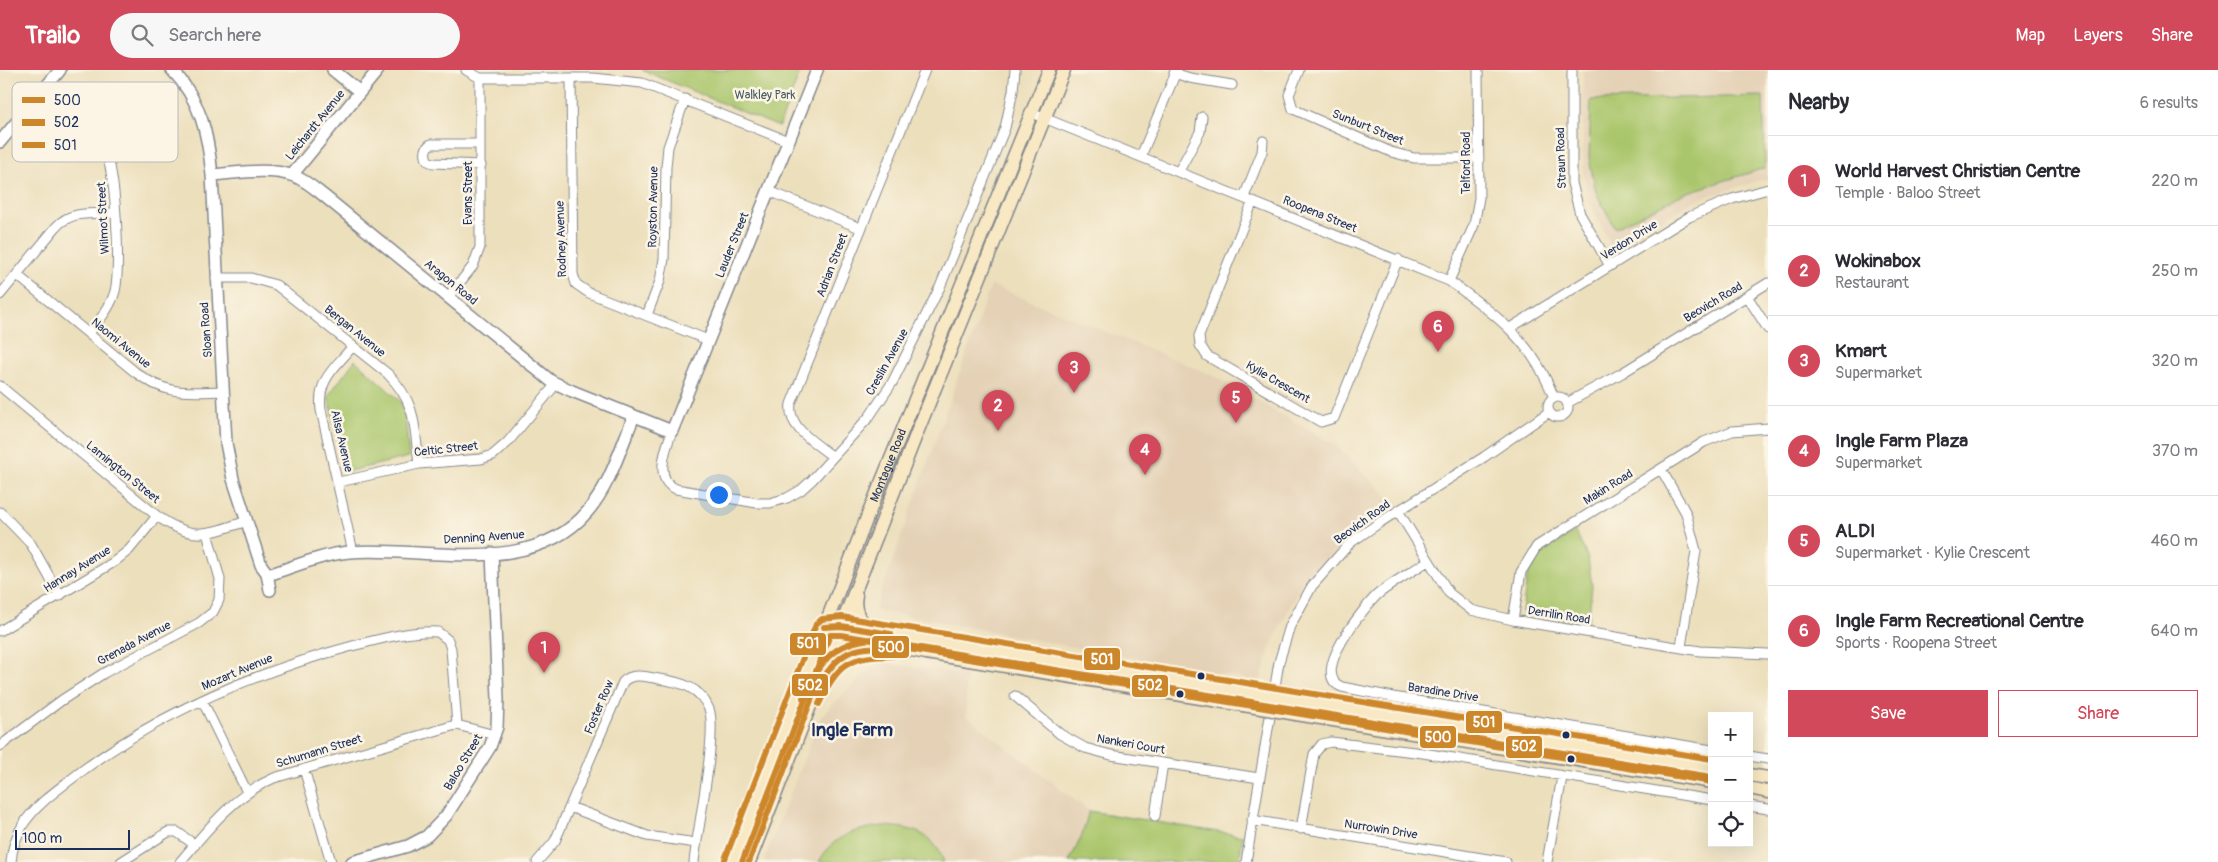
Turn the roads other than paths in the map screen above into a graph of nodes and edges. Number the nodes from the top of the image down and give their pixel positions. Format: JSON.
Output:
{"nodes":[{"id":1,"x":60,"y":70,"type":"edge"},
{"id":2,"x":172,"y":70,"type":"edge"},
{"id":3,"x":333,"y":70,"type":"edge"},
{"id":4,"x":378,"y":70,"type":"edge"},
{"id":5,"x":466,"y":70,"type":"edge"},
{"id":6,"x":817,"y":70,"type":"edge"},
{"id":7,"x":925,"y":70,"type":"edge"},
{"id":8,"x":1016,"y":70,"type":"edge"},
{"id":9,"x":1049,"y":70,"type":"edge"},
{"id":10,"x":1064,"y":70,"type":"edge"},
{"id":11,"x":1299,"y":70,"type":"edge"},
{"id":12,"x":1478,"y":70,"type":"edge"},
{"id":13,"x":1572,"y":70,"type":"edge"},
{"id":14,"x":1175,"y":72,"type":"edge"},
{"id":15,"x":480,"y":78,"type":"junction"},
{"id":16,"x":571,"y":78,"type":"junction"},
{"id":17,"x":51,"y":82,"type":"edge"},
{"id":18,"x":1232,"y":85,"type":"dead end"},
{"id":19,"x":360,"y":92,"type":"junction"},
{"id":20,"x":686,"y":99,"type":"junction"},
{"id":21,"x":1031,"y":113,"type":"junction"},
{"id":22,"x":1202,"y":117,"type":"dead end"},
{"id":23,"x":1045,"y":119,"type":"junction"},
{"id":24,"x":12,"y":128,"type":"edge"},
{"id":25,"x":788,"y":141,"type":"junction"},
{"id":26,"x":1263,"y":141,"type":"dead end"},
{"id":27,"x":0,"y":142,"type":"edge"},
{"id":28,"x":480,"y":144,"type":"junction"},
{"id":29,"x":1142,"y":156,"type":"junction"},
{"id":30,"x":1479,"y":158,"type":"junction"},
{"id":31,"x":108,"y":162,"type":"edge"},
{"id":32,"x":481,"y":165,"type":"junction"},
{"id":33,"x":1179,"y":172,"type":"junction"},
{"id":34,"x":212,"y":175,"type":"junction"},
{"id":35,"x":292,"y":175,"type":"junction"},
{"id":36,"x":1768,"y":189,"type":"edge"},
{"id":37,"x":769,"y":191,"type":"junction"},
{"id":38,"x":1244,"y":197,"type":"junction"},
{"id":39,"x":1253,"y":201,"type":"junction"},
{"id":40,"x":115,"y":213,"type":"junction"},
{"id":41,"x":860,"y":228,"type":"junction"},
{"id":42,"x":1398,"y":259,"type":"junction"},
{"id":43,"x":1610,"y":266,"type":"junction"},
{"id":44,"x":17,"y":275,"type":"junction"},
{"id":45,"x":216,"y":278,"type":"junction"},
{"id":46,"x":1449,"y":281,"type":"junction"},
{"id":47,"x":1768,"y":283,"type":"edge"},
{"id":48,"x":0,"y":295,"type":"edge"},
{"id":49,"x":1747,"y":296,"type":"junction"},
{"id":50,"x":448,"y":297,"type":"junction"},
{"id":51,"x":647,"y":315,"type":"junction"},
{"id":52,"x":1510,"y":328,"type":"junction"},
{"id":53,"x":1768,"y":329,"type":"edge"},
{"id":54,"x":89,"y":333,"type":"junction"},
{"id":55,"x":708,"y":340,"type":"junction"},
{"id":56,"x":353,"y":346,"type":"junction"},
{"id":57,"x":556,"y":384,"type":"junction"},
{"id":58,"x":0,"y":386,"type":"edge"},
{"id":59,"x":223,"y":391,"type":"junction"},
{"id":60,"x":1554,"y":398,"type":"junction"},
{"id":61,"x":1567,"y":403,"type":"junction"},
{"id":62,"x":1549,"y":412,"type":"junction"},
{"id":63,"x":634,"y":416,"type":"junction"},
{"id":64,"x":1768,"y":428,"type":"edge"},
{"id":65,"x":672,"y":431,"type":"junction"},
{"id":66,"x":833,"y":457,"type":"junction"},
{"id":67,"x":419,"y":464,"type":"junction"},
{"id":68,"x":1661,"y":469,"type":"junction"},
{"id":69,"x":339,"y":482,"type":"junction"},
{"id":70,"x":1398,"y":511,"type":"junction"},
{"id":71,"x":0,"y":512,"type":"edge"},
{"id":72,"x":157,"y":516,"type":"junction"},
{"id":73,"x":247,"y":521,"type":"junction"},
{"id":74,"x":207,"y":533,"type":"junction"},
{"id":75,"x":353,"y":552,"type":"junction"},
{"id":76,"x":492,"y":553,"type":"junction"},
{"id":77,"x":1428,"y":561,"type":"junction"},
{"id":78,"x":267,"y":573,"type":"junction"},
{"id":79,"x":862,"y":573,"type":"junction"},
{"id":80,"x":270,"y":590,"type":"dead end"},
{"id":81,"x":60,"y":596,"type":"junction"},
{"id":82,"x":1513,"y":620,"type":"junction"},
{"id":83,"x":824,"y":627,"type":"junction"},
{"id":84,"x":839,"y":630,"type":"junction"},
{"id":85,"x":0,"y":631,"type":"edge"},
{"id":86,"x":875,"y":631,"type":"junction"},
{"id":87,"x":896,"y":647,"type":"junction"},
{"id":88,"x":1681,"y":647,"type":"junction"},
{"id":89,"x":1768,"y":654,"type":"edge"},
{"id":90,"x":815,"y":690,"type":"junction"},
{"id":91,"x":1016,"y":696,"type":"dead end"},
{"id":92,"x":202,"y":700,"type":"junction"},
{"id":93,"x":457,"y":725,"type":"junction"},
{"id":94,"x":495,"y":735,"type":"junction"},
{"id":95,"x":0,"y":746,"type":"edge"},
{"id":96,"x":1708,"y":749,"type":"edge"},
{"id":97,"x":1753,"y":757,"type":"edge"},
{"id":98,"x":1768,"y":759,"type":"edge"},
{"id":99,"x":1163,"y":763,"type":"junction"},
{"id":100,"x":1708,"y":767,"type":"edge"},
{"id":101,"x":304,"y":769,"type":"junction"},
{"id":102,"x":1753,"y":775,"type":"edge"},
{"id":103,"x":1562,"y":777,"type":"junction"},
{"id":104,"x":1259,"y":778,"type":"junction"},
{"id":105,"x":1768,"y":778,"type":"edge"},
{"id":106,"x":1708,"y":781,"type":"edge"},
{"id":107,"x":1753,"y":789,"type":"edge"},
{"id":108,"x":247,"y":792,"type":"junction"},
{"id":109,"x":1768,"y":792,"type":"edge"},
{"id":110,"x":1708,"y":799,"type":"edge"},
{"id":111,"x":570,"y":807,"type":"junction"},
{"id":112,"x":1753,"y":807,"type":"edge"},
{"id":113,"x":1768,"y":809,"type":"edge"},
{"id":114,"x":1155,"y":816,"type":"dead end"},
{"id":115,"x":1252,"y":820,"type":"junction"},
{"id":116,"x":1301,"y":829,"type":"junction"},
{"id":117,"x":696,"y":843,"type":"junction"},
{"id":118,"x":195,"y":845,"type":"junction"},
{"id":119,"x":388,"y":857,"type":"edge"},
{"id":120,"x":11,"y":862,"type":"edge"},
{"id":121,"x":121,"y":862,"type":"edge"},
{"id":122,"x":180,"y":862,"type":"edge"},
{"id":123,"x":331,"y":862,"type":"edge"},
{"id":124,"x":352,"y":862,"type":"edge"},
{"id":125,"x":537,"y":862,"type":"edge"},
{"id":126,"x":694,"y":862,"type":"edge"},
{"id":127,"x":733,"y":862,"type":"edge"},
{"id":128,"x":749,"y":862,"type":"edge"},
{"id":129,"x":1246,"y":862,"type":"edge"},
{"id":130,"x":1500,"y":862,"type":"edge"},
{"id":131,"x":1547,"y":862,"type":"edge"}],
"edges":[{"from":1,"to":17,"type":"street"},
{"from":2,"to":34,"type":"street","name":"Sloan Road"},
{"from":3,"to":19,"type":"street"},
{"from":4,"to":19,"type":"street","name":"Leichardt Avenue"},
{"from":5,"to":15,"type":"street"},
{"from":6,"to":25,"type":"street","name":"Lauder Street"},
{"from":7,"to":41,"type":"street","name":"Adrian Street"},
{"from":8,"to":66,"type":"street","name":"Creslin Avenue"},
{"from":9,"to":21,"type":"main road","name":"Montague Road"},
{"from":10,"to":23,"type":"main road","name":"Montague Road"},
{"from":11,"to":30,"type":"street","name":"Sunburt Street"},
{"from":12,"to":30,"type":"street","name":"Telford Road"},
{"from":13,"to":43,"type":"street","name":"Straun Road"},
{"from":14,"to":18,"type":"street"},
{"from":14,"to":29,"type":"street"},
{"from":15,"to":16,"type":"street"},
{"from":15,"to":28,"type":"street","name":"Evans Street"},
{"from":16,"to":20,"type":"street"},
{"from":16,"to":51,"type":"street","name":"Rodney Avenue"},
{"from":19,"to":35,"type":"street","name":"Leichardt Avenue"},
{"from":20,"to":25,"type":"street"},
{"from":20,"to":51,"type":"street","name":"Royston Avenue"},
{"from":21,"to":23,"type":"street","name":"Roopena Street"},
{"from":21,"to":83,"type":"main road","name":"Montague Road"},
{"from":22,"to":33,"type":"street"},
{"from":23,"to":29,"type":"street","name":"Roopena Street"},
{"from":23,"to":79,"type":"main road","name":"Montague Road"},
{"from":24,"to":27,"type":"street"},
{"from":25,"to":37,"type":"street","name":"Lauder Street"},
{"from":26,"to":38,"type":"street"},
{"from":28,"to":32,"type":"street","name":"Evans Street"},
{"from":28,"to":32,"type":"street"},
{"from":29,"to":33,"type":"street","name":"Roopena Street"},
{"from":30,"to":46,"type":"street","name":"Telford Road"},
{"from":31,"to":40,"type":"street","name":"Wilmot Street"},
{"from":32,"to":50,"type":"street","name":"Evans Street"},
{"from":33,"to":38,"type":"street","name":"Roopena Street"},
{"from":34,"to":35,"type":"street","name":"Aragon Road"},
{"from":34,"to":45,"type":"street","name":"Sloan Road"},
{"from":35,"to":50,"type":"street","name":"Aragon Road"},
{"from":36,"to":43,"type":"street","name":"Verdon Drive"},
{"from":37,"to":41,"type":"street"},
{"from":37,"to":55,"type":"street","name":"Lauder Street"},
{"from":38,"to":39,"type":"street","name":"Roopena Street"},
{"from":39,"to":42,"type":"street","name":"Roopena Street"},
{"from":39,"to":42,"type":"street","name":"Kylie Crescent"},
{"from":40,"to":44,"type":"street"},
{"from":40,"to":54,"type":"street","name":"Wilmot Street"},
{"from":41,"to":66,"type":"street","name":"Adrian Street"},
{"from":42,"to":46,"type":"street","name":"Roopena Street"},
{"from":43,"to":52,"type":"street","name":"Verdon Drive"},
{"from":44,"to":48,"type":"street"},
{"from":44,"to":54,"type":"street","name":"Naomi Avenue"},
{"from":45,"to":56,"type":"street","name":"Bergan Avenue"},
{"from":45,"to":59,"type":"street","name":"Sloan Road"},
{"from":46,"to":52,"type":"street","name":"Roopena Street"},
{"from":47,"to":49,"type":"street","name":"Beovich Road"},
{"from":49,"to":53,"type":"street"},
{"from":49,"to":61,"type":"street","name":"Beovich Road"},
{"from":50,"to":57,"type":"street","name":"Aragon Road"},
{"from":51,"to":55,"type":"street","name":"Rodney Avenue"},
{"from":52,"to":60,"type":"street","name":"Roopena Street"},
{"from":54,"to":59,"type":"street","name":"Naomi Avenue"},
{"from":55,"to":65,"type":"street","name":"Lauder Street"},
{"from":56,"to":67,"type":"street","name":"Bergan Avenue"},
{"from":56,"to":69,"type":"street","name":"Ailsa Avenue"},
{"from":57,"to":63,"type":"street","name":"Aragon Road"},
{"from":57,"to":67,"type":"street","name":"Celtic Street"},
{"from":58,"to":72,"type":"street","name":"Lamington Street"},
{"from":59,"to":73,"type":"street","name":"Sloan Road"},
{"from":60,"to":61,"type":"street"},
{"from":60,"to":62,"type":"street"},
{"from":61,"to":62,"type":"street"},
{"from":62,"to":70,"type":"street","name":"Beovich Road"},
{"from":63,"to":65,"type":"street","name":"Aragon Road"},
{"from":63,"to":76,"type":"street","name":"Denning Avenue"},
{"from":64,"to":68,"type":"street","name":"Makin Road"},
{"from":65,"to":66,"type":"street","name":"Creslin Avenue"},
{"from":67,"to":69,"type":"street","name":"Celtic Street"},
{"from":68,"to":82,"type":"street","name":"Makin Road"},
{"from":68,"to":88,"type":"street"},
{"from":69,"to":75,"type":"street","name":"Ailsa Avenue"},
{"from":70,"to":77,"type":"street","name":"Derrilin Road"},
{"from":70,"to":104,"type":"street","name":"Beovich Road"},
{"from":71,"to":81,"type":"street"},
{"from":72,"to":74,"type":"street","name":"Lamington Street"},
{"from":72,"to":81,"type":"street","name":"Hannay Avenue"},
{"from":73,"to":74,"type":"street","name":"Lamington Street"},
{"from":73,"to":78,"type":"street","name":"Sloan Road"},
{"from":74,"to":95,"type":"street","name":"Grenada Avenue"},
{"from":75,"to":76,"type":"street","name":"Denning Avenue"},
{"from":75,"to":78,"type":"street","name":"Denning Avenue"},
{"from":76,"to":94,"type":"street","name":"Baloo Street"},
{"from":77,"to":82,"type":"street","name":"Derrilin Road"},
{"from":77,"to":96,"type":"street","name":"Baradine Drive"},
{"from":78,"to":80,"type":"street","name":"Sloan Road"},
{"from":79,"to":84,"type":"main road","name":"Montague Road"},
{"from":79,"to":86,"type":"main road"},
{"from":81,"to":85,"type":"street","name":"Hannay Avenue"},
{"from":82,"to":88,"type":"street","name":"Derrilin Road"},
{"from":83,"to":84,"type":"main road"},
{"from":83,"to":127,"type":"main road","name":"Montague Road"},
{"from":84,"to":86,"type":"main road"},
{"from":84,"to":87,"type":"main road"},
{"from":84,"to":90,"type":"main road","name":"Montague Road"},
{"from":86,"to":100,"type":"main road","bridge":true},
{"from":87,"to":90,"type":"main road"},
{"from":87,"to":106,"type":"main road","bridge":true},
{"from":88,"to":89,"type":"street","name":"Derrilin Road"},
{"from":90,"to":128,"type":"main road","name":"Montague Road"},
{"from":91,"to":99,"type":"street","name":"Nankeri Court"},
{"from":92,"to":93,"type":"street","name":"Mozart Avenue"},
{"from":92,"to":108,"type":"street"},
{"from":92,"to":120,"type":"street","name":"Mozart Avenue"},
{"from":93,"to":94,"type":"street"},
{"from":93,"to":101,"type":"street","name":"Schumann Street"},
{"from":94,"to":119,"type":"street","name":"Baloo Street"},
{"from":97,"to":98,"type":"street"},
{"from":99,"to":104,"type":"street","name":"Nankeri Court"},
{"from":99,"to":114,"type":"street"},
{"from":101,"to":108,"type":"street","name":"Schumann Street"},
{"from":101,"to":123,"type":"street"},
{"from":102,"to":105,"type":"main road"},
{"from":103,"to":110,"type":"street"},
{"from":103,"to":116,"type":"street"},
{"from":103,"to":131,"type":"street"},
{"from":104,"to":115,"type":"street","name":"Beovich Road"},
{"from":107,"to":109,"type":"main road"},
{"from":108,"to":118,"type":"street","name":"Schumann Street"},
{"from":111,"to":117,"type":"street"},
{"from":111,"to":117,"type":"street","name":"Foster Row"},
{"from":111,"to":125,"type":"street","name":"Foster Row"},
{"from":112,"to":113,"type":"street"},
{"from":115,"to":116,"type":"street","name":"Nurrowin Drive"},
{"from":115,"to":129,"type":"street","name":"Beovich Road"},
{"from":116,"to":130,"type":"street","name":"Nurrowin Drive"},
{"from":117,"to":126,"type":"street","name":"Foster Row"},
{"from":118,"to":121,"type":"street"},
{"from":118,"to":122,"type":"street","name":"Schumann Street"},
{"from":119,"to":124,"type":"street","name":"Baloo Street"}]}
